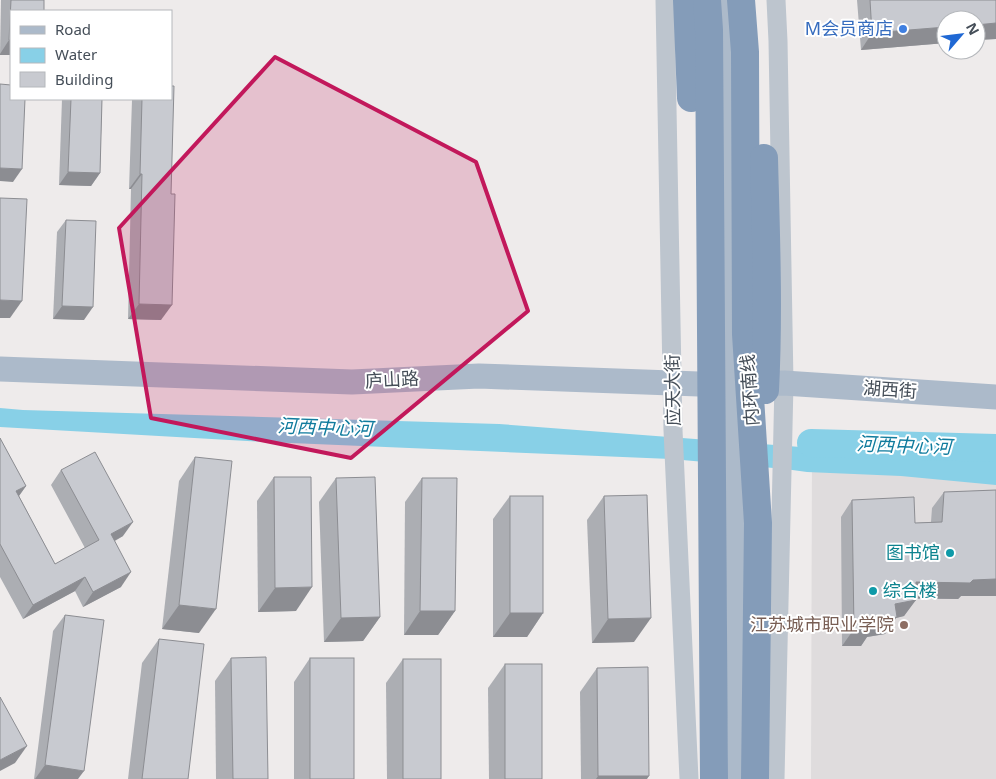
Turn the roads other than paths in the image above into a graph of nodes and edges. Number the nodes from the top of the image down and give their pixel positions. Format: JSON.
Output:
{"nodes":[{"id":1,"x":665,"y":0,"type":"edge"},
{"id":2,"x":687,"y":0,"type":"edge"},
{"id":3,"x":707,"y":0,"type":"edge"},
{"id":4,"x":721,"y":0,"type":"edge"},
{"id":5,"x":730,"y":0,"type":"edge"},
{"id":6,"x":741,"y":0,"type":"edge"},
{"id":7,"x":758,"y":0,"type":"edge"},
{"id":8,"x":776,"y":0,"type":"edge"},
{"id":9,"x":0,"y":369,"type":"edge"},
{"id":10,"x":673,"y":383,"type":"junction"},
{"id":11,"x":784,"y":383,"type":"junction"},
{"id":12,"x":732,"y":385,"type":"junction"},
{"id":13,"x":996,"y":397,"type":"edge"},
{"id":14,"x":714,"y":519,"type":"junction"},
{"id":15,"x":758,"y":523,"type":"junction"},
{"id":16,"x":689,"y":779,"type":"edge"},
{"id":17,"x":714,"y":779,"type":"edge"},
{"id":18,"x":729,"y":779,"type":"edge"},
{"id":19,"x":740,"y":779,"type":"edge"},
{"id":20,"x":755,"y":779,"type":"edge"},
{"id":21,"x":775,"y":779,"type":"edge"}],
"edges":[{"from":1,"to":10,"type":"street","name":"应天大街"},
{"from":2,"to":14,"type":"highway"},
{"from":3,"to":14,"type":"highway","name":"内环南线"},
{"from":4,"to":12,"type":"main road"},
{"from":5,"to":12,"type":"main road"},
{"from":6,"to":15,"type":"highway","name":"内环南线"},
{"from":7,"to":15,"type":"highway"},
{"from":8,"to":11,"type":"street"},
{"from":9,"to":10,"type":"main road","name":"庐山路"},
{"from":10,"to":12,"type":"main road","name":"庐山路"},
{"from":10,"to":16,"type":"street","name":"应天大街"},
{"from":11,"to":12,"type":"main road","name":"庐山路"},
{"from":11,"to":13,"type":"main road","name":"湖西街"},
{"from":11,"to":21,"type":"street"},
{"from":12,"to":18,"type":"main road"},
{"from":12,"to":19,"type":"main road"},
{"from":14,"to":17,"type":"highway","name":"内环南线"},
{"from":15,"to":20,"type":"highway","name":"内环南线"}]}
